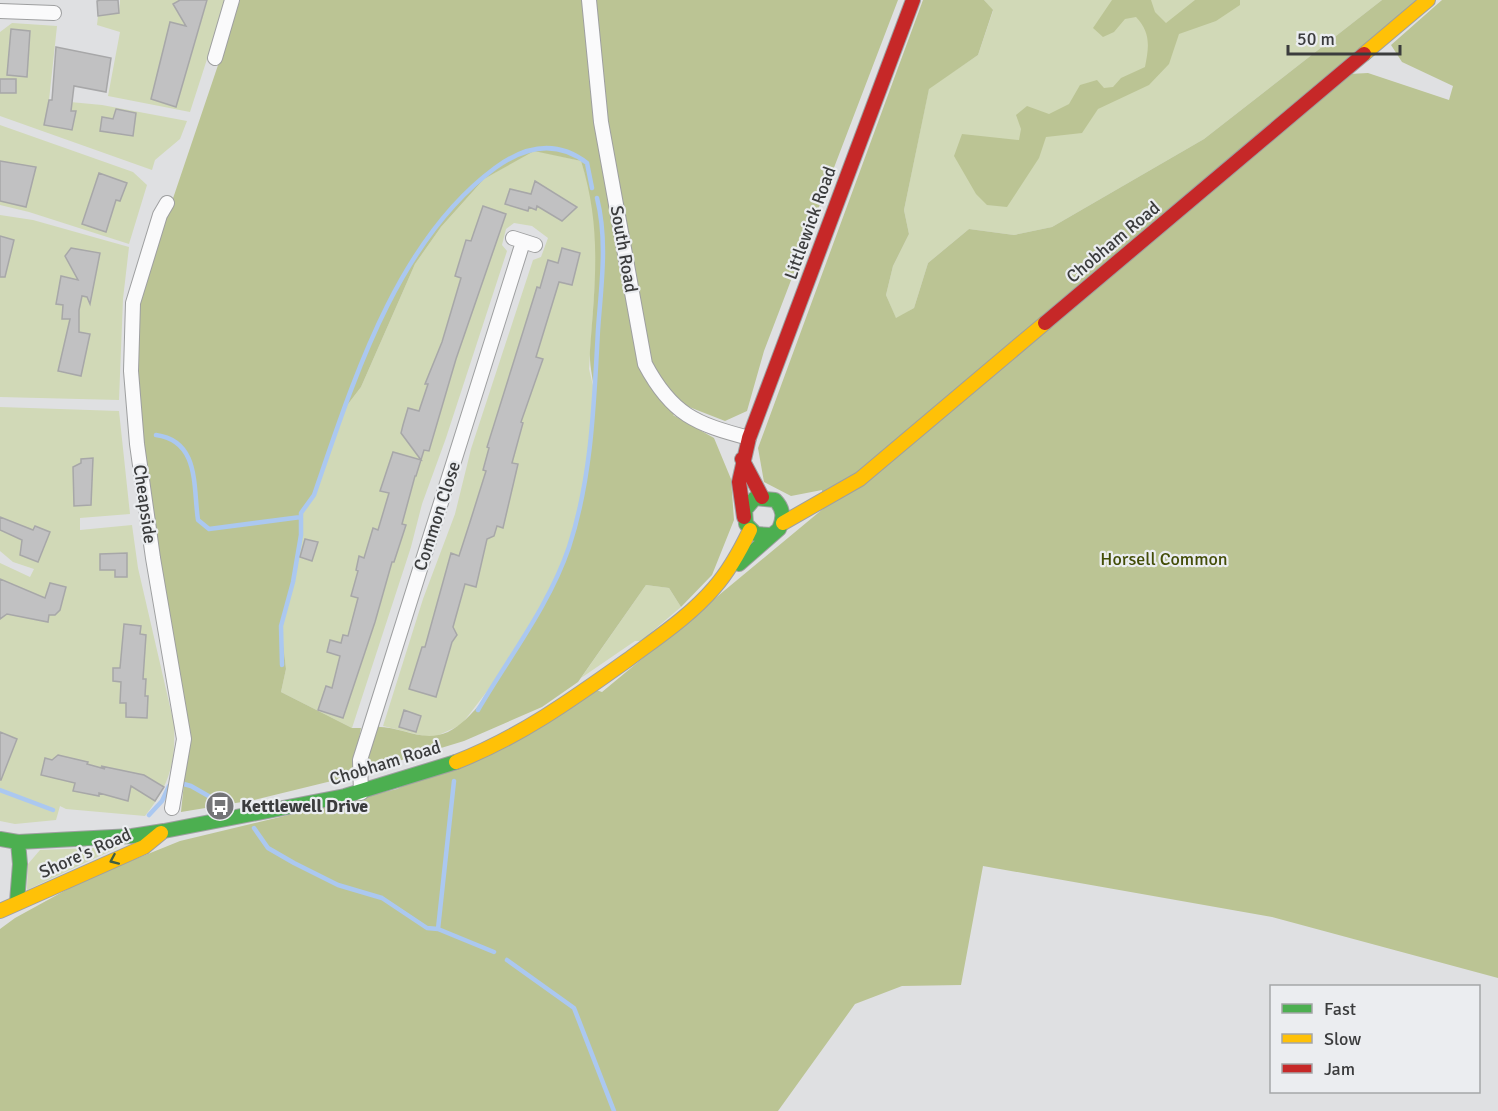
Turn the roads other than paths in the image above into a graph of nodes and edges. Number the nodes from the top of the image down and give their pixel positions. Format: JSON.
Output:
{"nodes":[{"id":1,"x":232,"y":0,"type":"edge"},
{"id":2,"x":590,"y":0,"type":"edge"},
{"id":3,"x":913,"y":0,"type":"edge"},
{"id":4,"x":1428,"y":0,"type":"edge"},
{"id":5,"x":0,"y":11,"type":"edge"},
{"id":6,"x":54,"y":13,"type":"dead end"},
{"id":7,"x":215,"y":58,"type":"dead end"},
{"id":8,"x":167,"y":203,"type":"dead end"},
{"id":9,"x":524,"y":242,"type":"dead end"},
{"id":10,"x":749,"y":438,"type":"junction"},
{"id":11,"x":742,"y":459,"type":"junction"},
{"id":12,"x":762,"y":497,"type":"junction"},
{"id":13,"x":777,"y":501,"type":"junction"},
{"id":14,"x":816,"y":504,"type":"junction"},
{"id":15,"x":744,"y":517,"type":"junction"},
{"id":16,"x":783,"y":522,"type":"junction"},
{"id":17,"x":750,"y":530,"type":"junction"},
{"id":18,"x":771,"y":535,"type":"junction"},
{"id":19,"x":725,"y":576,"type":"junction"},
{"id":20,"x":361,"y":793,"type":"junction"},
{"id":21,"x":172,"y":808,"type":"dead end"},
{"id":22,"x":164,"y":831,"type":"junction"},
{"id":23,"x":0,"y":839,"type":"edge"},
{"id":24,"x":18,"y":847,"type":"junction"},
{"id":25,"x":4,"y":890,"type":"dead end"},
{"id":26,"x":17,"y":902,"type":"junction"},
{"id":27,"x":0,"y":911,"type":"edge"}],
"edges":[{"from":1,"to":7,"type":"street"},
{"from":2,"to":10,"type":"street","name":"South Road"},
{"from":3,"to":10,"type":"main road","name":"Littlewick Road"},
{"from":4,"to":14,"type":"main road","name":"Chobham Road"},
{"from":5,"to":6,"type":"street"},
{"from":8,"to":21,"type":"street","name":"Cheapside"},
{"from":9,"to":20,"type":"street","name":"Common Close"},
{"from":10,"to":11,"type":"main road","name":"Littlewick Road"},
{"from":11,"to":12,"type":"main road"},
{"from":11,"to":15,"type":"main road","name":"Littlewick Road"},
{"from":12,"to":13,"type":"main road"},
{"from":12,"to":15,"type":"main road"},
{"from":13,"to":14,"type":"main road"},
{"from":13,"to":16,"type":"main road"},
{"from":14,"to":16,"type":"main road","name":"Chobham Road"},
{"from":15,"to":17,"type":"main road"},
{"from":16,"to":18,"type":"main road"},
{"from":17,"to":18,"type":"main road"},
{"from":17,"to":19,"type":"main road","name":"Chobham Road"},
{"from":18,"to":19,"type":"main road","name":"Chobham Road"},
{"from":19,"to":20,"type":"main road","name":"Chobham Road"},
{"from":20,"to":22,"type":"main road","name":"Chobham Road"},
{"from":22,"to":24,"type":"main road","name":"Chobham Road"},
{"from":22,"to":26,"type":"main road","name":"Shore's Road","one_way":true},
{"from":23,"to":24,"type":"main road","name":"Chobham Road"},
{"from":24,"to":25,"type":"main road","name":"Shore's Road"},
{"from":24,"to":26,"type":"main road","name":"Shore's Road"},
{"from":26,"to":27,"type":"main road","name":"Shore's Road"}]}
